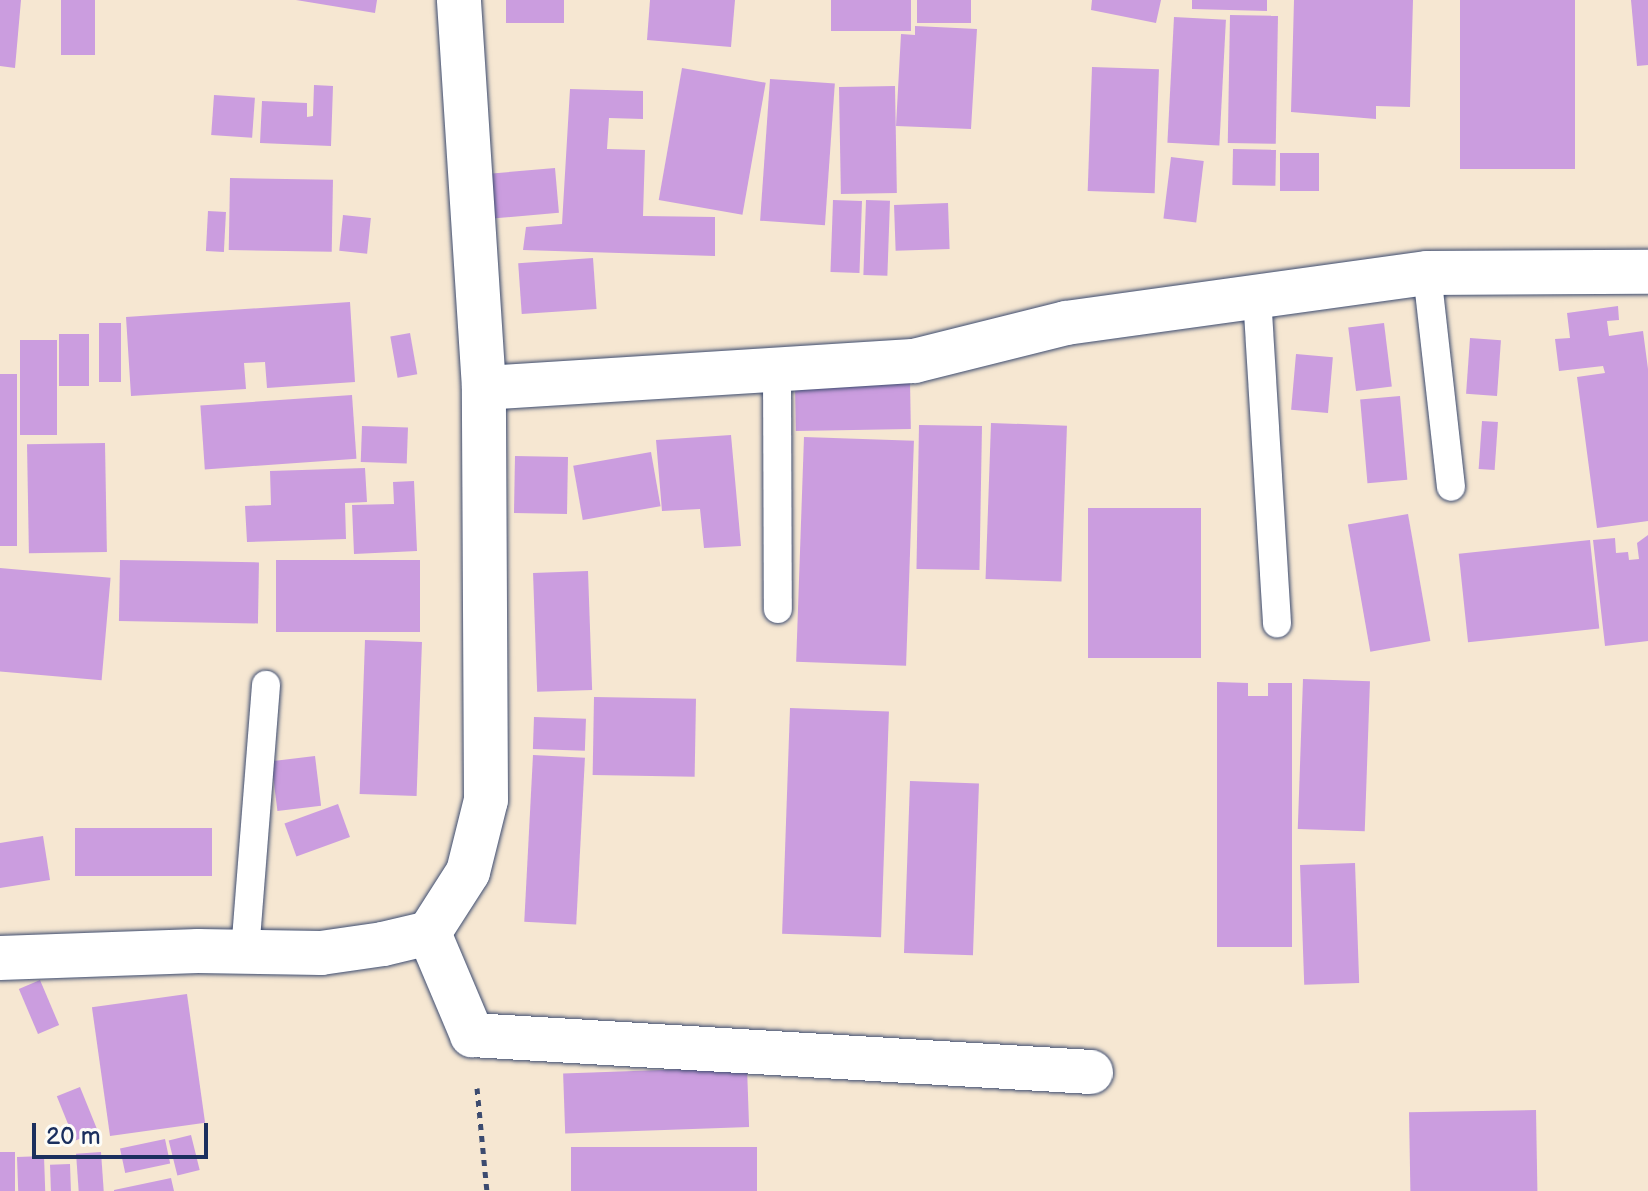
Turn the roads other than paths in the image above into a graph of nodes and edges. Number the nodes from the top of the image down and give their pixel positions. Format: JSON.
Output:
{"nodes":[{"id":1,"x":459,"y":0,"type":"edge"},
{"id":2,"x":1648,"y":272,"type":"edge"},
{"id":3,"x":1427,"y":273,"type":"junction"},
{"id":4,"x":1257,"y":296,"type":"junction"},
{"id":5,"x":777,"y":372,"type":"junction"},
{"id":6,"x":484,"y":388,"type":"junction"},
{"id":7,"x":1451,"y":487,"type":"dead end"},
{"id":8,"x":778,"y":609,"type":"dead end"},
{"id":9,"x":1277,"y":623,"type":"dead end"},
{"id":10,"x":266,"y":685,"type":"dead end"},
{"id":11,"x":429,"y":933,"type":"junction"},
{"id":12,"x":245,"y":952,"type":"junction"},
{"id":13,"x":0,"y":958,"type":"edge"},
{"id":14,"x":1091,"y":1072,"type":"dead end"}],
"edges":[{"from":1,"to":6,"type":"street"},
{"from":2,"to":3,"type":"street"},
{"from":3,"to":4,"type":"street"},
{"from":3,"to":7,"type":"lane"},
{"from":4,"to":5,"type":"street"},
{"from":4,"to":9,"type":"lane"},
{"from":5,"to":6,"type":"street"},
{"from":5,"to":8,"type":"lane"},
{"from":6,"to":11,"type":"street"},
{"from":10,"to":12,"type":"lane"},
{"from":11,"to":12,"type":"street"},
{"from":11,"to":14,"type":"street"},
{"from":12,"to":13,"type":"street"}]}
